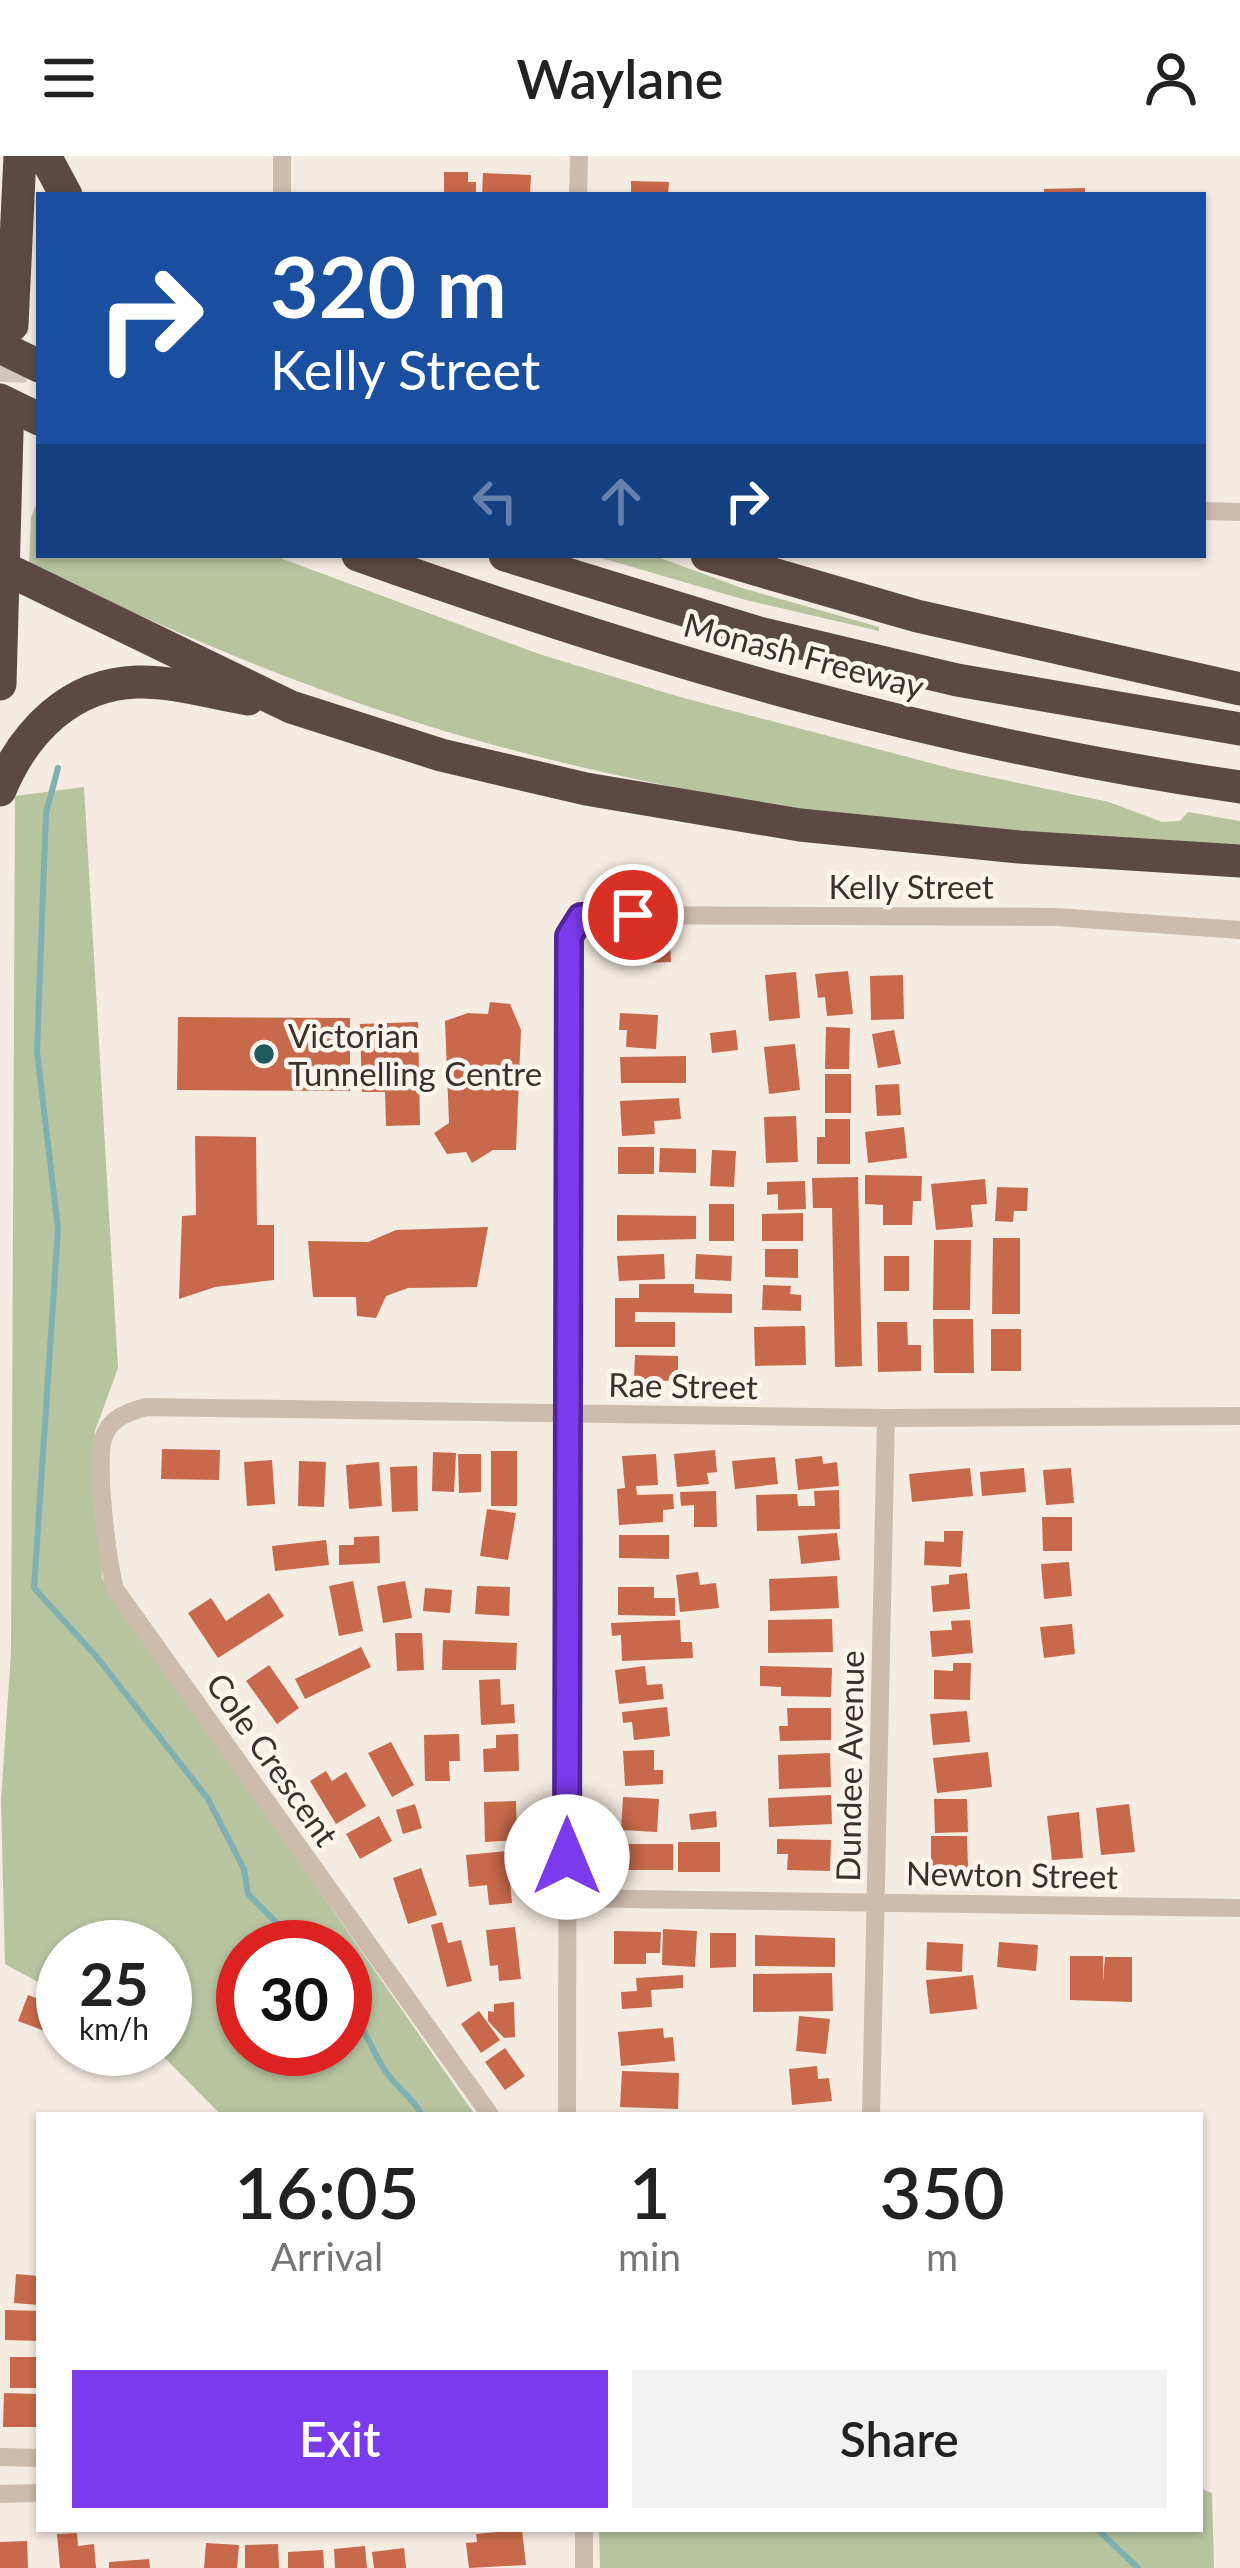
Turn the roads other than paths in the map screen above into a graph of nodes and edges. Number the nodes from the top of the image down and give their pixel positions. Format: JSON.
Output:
{"nodes":[{"id":1,"x":20,"y":156,"type":"edge"},
{"id":2,"x":45,"y":156,"type":"edge"},
{"id":3,"x":282,"y":156,"type":"edge"},
{"id":4,"x":579,"y":156,"type":"edge"},
{"id":5,"x":282,"y":191,"type":"dead end"},
{"id":6,"x":64,"y":192,"type":"edge"},
{"id":7,"x":578,"y":192,"type":"edge"},
{"id":8,"x":18,"y":254,"type":"edge"},
{"id":9,"x":6,"y":336,"type":"edge"},
{"id":10,"x":36,"y":363,"type":"edge"},
{"id":11,"x":16,"y":417,"type":"edge"},
{"id":12,"x":1206,"y":511,"type":"edge"},
{"id":13,"x":1240,"y":512,"type":"edge"},
{"id":14,"x":366,"y":558,"type":"edge"},
{"id":15,"x":515,"y":558,"type":"edge"},
{"id":16,"x":717,"y":558,"type":"edge"},
{"id":17,"x":2,"y":566,"type":"edge"},
{"id":18,"x":0,"y":684,"type":"edge"},
{"id":19,"x":1240,"y":689,"type":"edge"},
{"id":20,"x":291,"y":707,"type":"junction"},
{"id":21,"x":1240,"y":729,"type":"edge"},
{"id":22,"x":1240,"y":787,"type":"edge"},
{"id":23,"x":0,"y":790,"type":"edge"},
{"id":24,"x":1240,"y":861,"type":"edge"},
{"id":25,"x":1240,"y":930,"type":"edge"},
{"id":26,"x":125,"y":1412,"type":"joint"},
{"id":27,"x":566,"y":1414,"type":"junction"},
{"id":28,"x":1240,"y":1416,"type":"edge"},
{"id":29,"x":886,"y":1418,"type":"junction"},
{"id":30,"x":567,"y":1898,"type":"junction"},
{"id":31,"x":877,"y":1901,"type":"junction"},
{"id":32,"x":1240,"y":1908,"type":"edge"},
{"id":33,"x":488,"y":2112,"type":"edge"},
{"id":34,"x":567,"y":2112,"type":"edge"},
{"id":35,"x":871,"y":2112,"type":"edge"},
{"id":36,"x":0,"y":2457,"type":"edge"},
{"id":37,"x":36,"y":2458,"type":"edge"},
{"id":38,"x":36,"y":2493,"type":"edge"},
{"id":39,"x":0,"y":2494,"type":"edge"},
{"id":40,"x":584,"y":2532,"type":"edge"},
{"id":41,"x":584,"y":2568,"type":"edge"}],
"edges":[{"from":1,"to":8,"type":"highway"},
{"from":2,"to":6,"type":"highway"},
{"from":3,"to":5,"type":"street"},
{"from":4,"to":7,"type":"street"},
{"from":8,"to":9,"type":"highway"},
{"from":9,"to":10,"type":"highway","bridge":true},
{"from":11,"to":17,"type":"highway"},
{"from":12,"to":13,"type":"street"},
{"from":14,"to":22,"type":"highway","name":"Monash Freeway"},
{"from":15,"to":21,"type":"highway","name":"Monash Freeway"},
{"from":16,"to":19,"type":"highway"},
{"from":17,"to":18,"type":"highway"},
{"from":17,"to":20,"type":"highway"},
{"from":20,"to":23,"type":"highway"},
{"from":20,"to":24,"type":"highway"},
{"from":25,"to":27,"type":"street","name":"Kelly Street"},
{"from":26,"to":27,"type":"street","name":"Rae Street"},
{"from":26,"to":33,"type":"street","name":"Cole Crescent"},
{"from":27,"to":29,"type":"street","name":"Rae Street"},
{"from":27,"to":30,"type":"street"},
{"from":28,"to":29,"type":"street","name":"Rae Street"},
{"from":29,"to":31,"type":"street","name":"Dundee Avenue"},
{"from":30,"to":31,"type":"street","name":"Newton Street"},
{"from":30,"to":34,"type":"street"},
{"from":31,"to":32,"type":"street","name":"Newton Street"},
{"from":31,"to":35,"type":"street","name":"Dundee Avenue"},
{"from":36,"to":37,"type":"street"},
{"from":38,"to":39,"type":"street"},
{"from":40,"to":41,"type":"street"}]}
